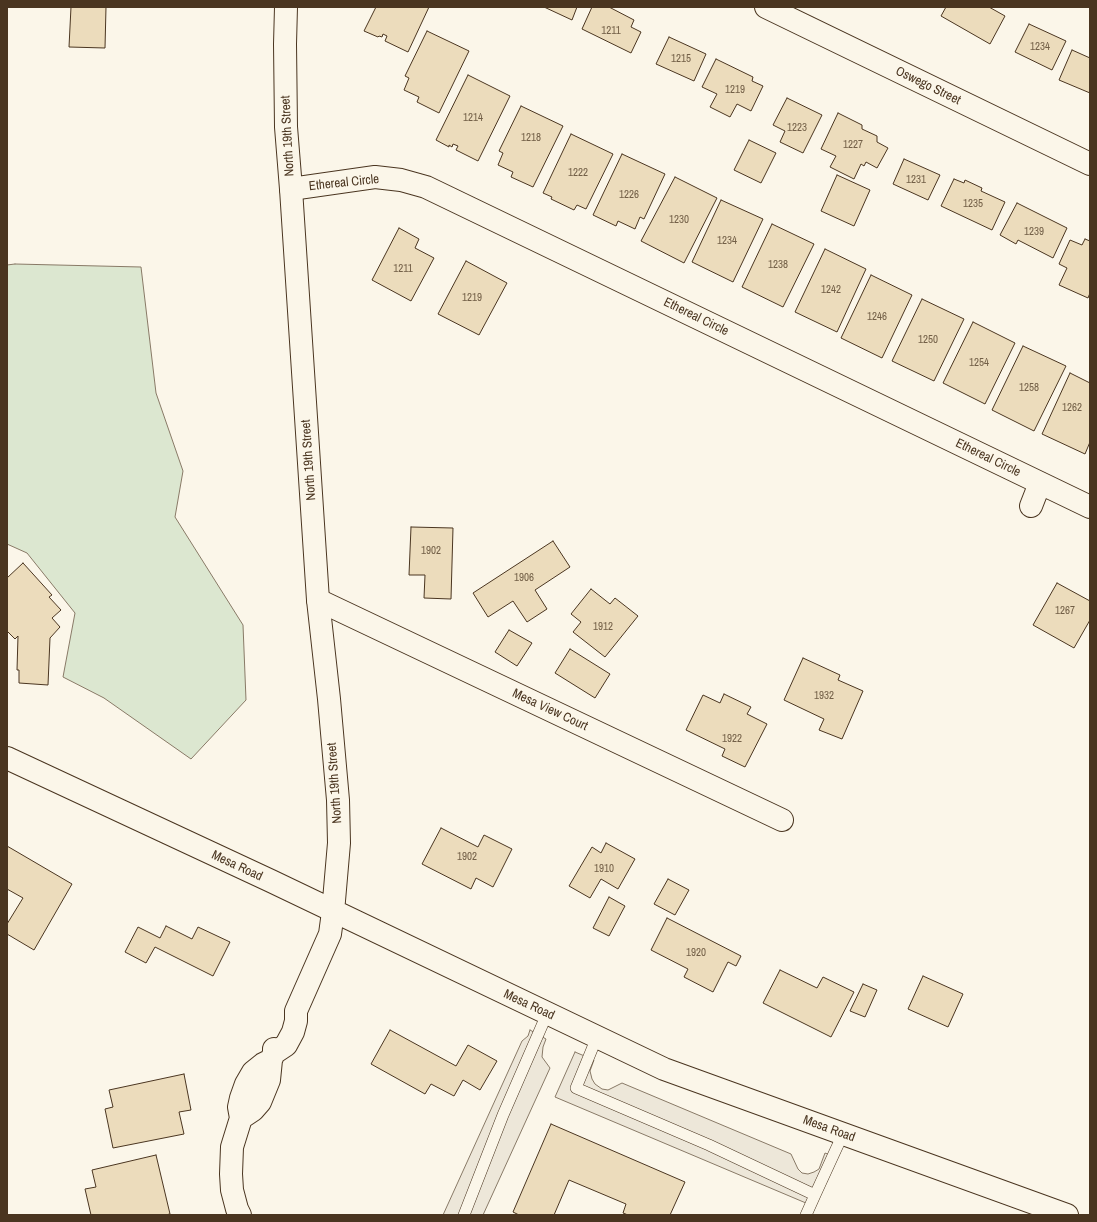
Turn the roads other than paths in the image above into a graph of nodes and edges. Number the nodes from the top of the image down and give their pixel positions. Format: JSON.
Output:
{"nodes":[{"id":1,"x":286,"y":7,"type":"edge"},
{"id":2,"x":766,"y":7,"type":"edge"},
{"id":3,"x":1090,"y":164,"type":"edge"},
{"id":4,"x":291,"y":189,"type":"junction"},
{"id":5,"x":1040,"y":483,"type":"junction"},
{"id":6,"x":1031,"y":506,"type":"dead end"},
{"id":7,"x":1090,"y":507,"type":"edge"},
{"id":8,"x":318,"y":600,"type":"junction"},
{"id":9,"x":7,"y":758,"type":"edge"},
{"id":10,"x":782,"y":820,"type":"dead end"},
{"id":11,"x":333,"y":912,"type":"junction"},
{"id":12,"x":547,"y":1014,"type":"junction"},
{"id":13,"x":597,"y":1037,"type":"junction"},
{"id":14,"x":843,"y":1134,"type":"junction"},
{"id":15,"x":815,"y":1195,"type":"junction"},
{"id":16,"x":235,"y":1213,"type":"edge"},
{"id":17,"x":464,"y":1215,"type":"edge"},
{"id":18,"x":806,"y":1215,"type":"edge"},
{"id":19,"x":1067,"y":1215,"type":"edge"}],
"edges":[{"from":1,"to":4,"type":"street","name":"North 19th Street"},
{"from":2,"to":3,"type":"street","name":"Oswego Street"},
{"from":4,"to":5,"type":"street","name":"Ethereal Circle"},
{"from":4,"to":8,"type":"street","name":"North 19th Street"},
{"from":5,"to":6,"type":"street"},
{"from":5,"to":7,"type":"street","name":"Ethereal Circle"},
{"from":8,"to":10,"type":"street","name":"Mesa View Court"},
{"from":8,"to":11,"type":"street","name":"North 19th Street"},
{"from":9,"to":11,"type":"street","name":"Mesa Road"},
{"from":11,"to":12,"type":"street","name":"Mesa Road"},
{"from":11,"to":16,"type":"street","name":"North 19th Street"},
{"from":12,"to":13,"type":"street","name":"Mesa Road"},
{"from":12,"to":17,"type":"lane"},
{"from":13,"to":14,"type":"street","name":"Mesa Road"},
{"from":13,"to":15,"type":"lane"},
{"from":14,"to":15,"type":"lane"},
{"from":14,"to":19,"type":"street","name":"Mesa Road"},
{"from":15,"to":18,"type":"lane"}]}
